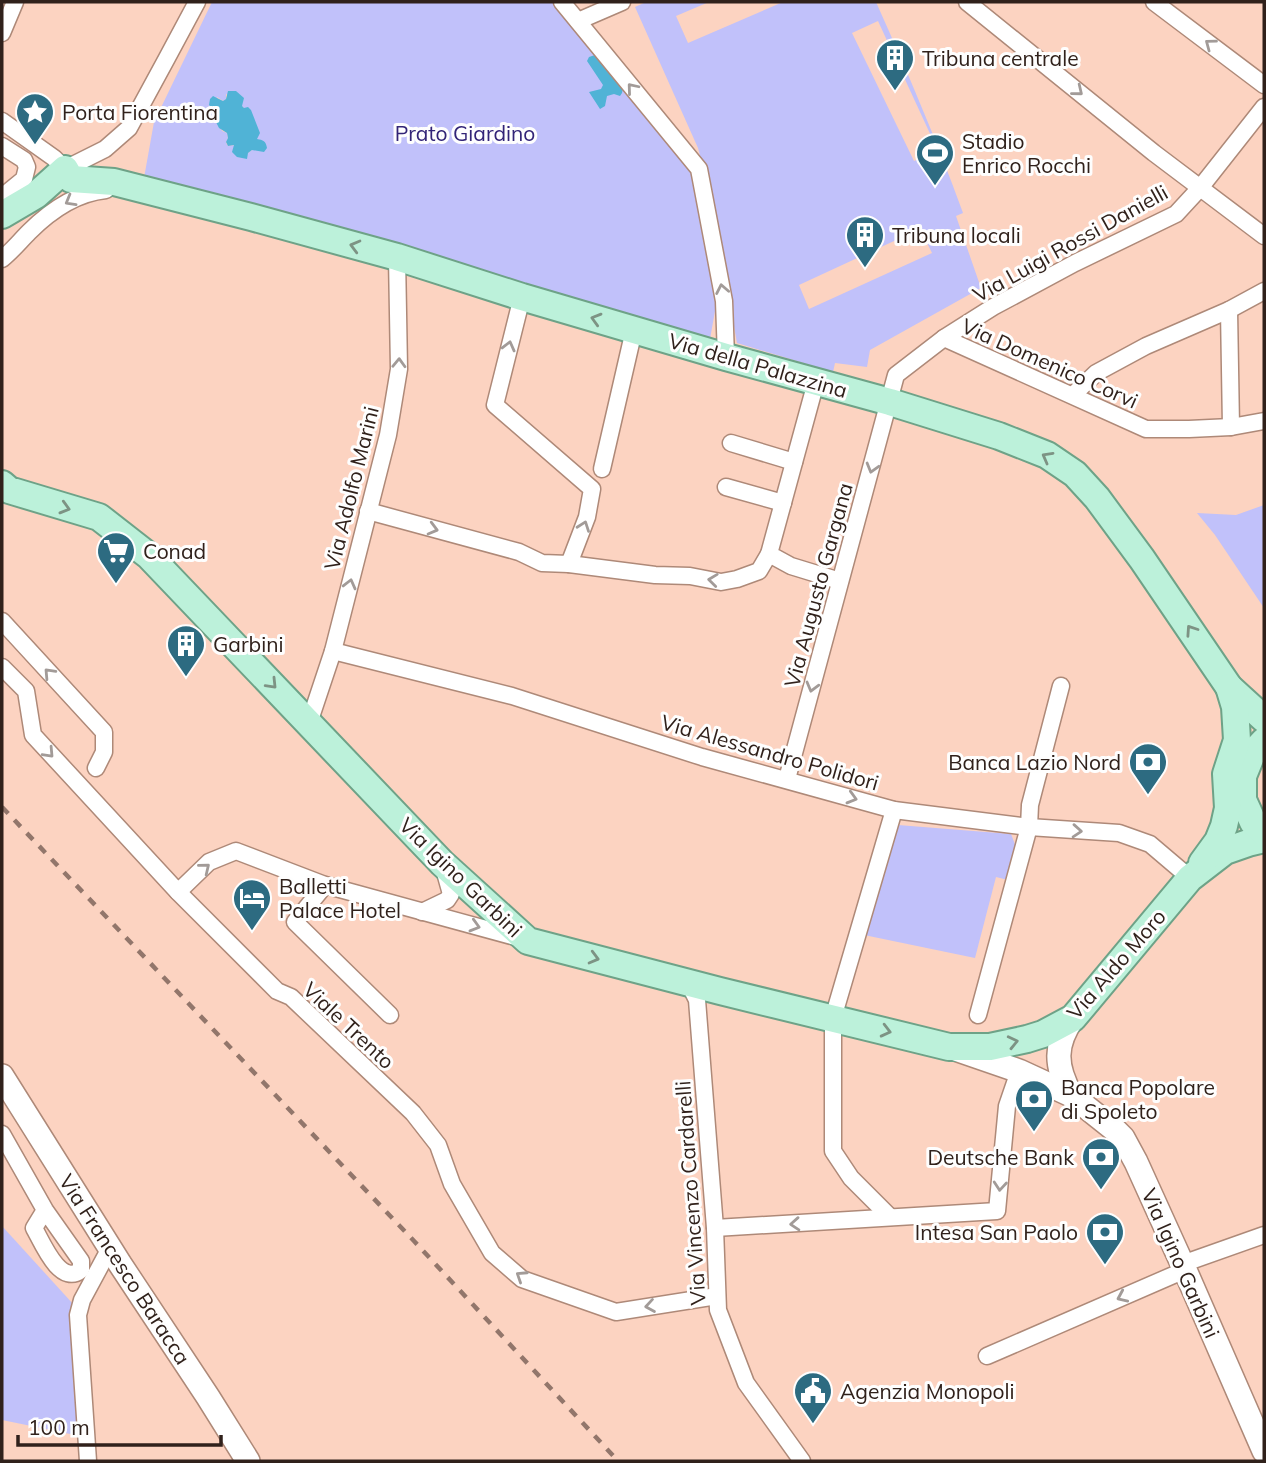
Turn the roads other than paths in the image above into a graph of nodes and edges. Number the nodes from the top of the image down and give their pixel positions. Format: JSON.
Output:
{"nodes":[{"id":1,"x":15,"y":2,"type":"edge"},
{"id":2,"x":197,"y":2,"type":"edge"},
{"id":3,"x":562,"y":2,"type":"edge"},
{"id":4,"x":622,"y":2,"type":"edge"},
{"id":5,"x":1154,"y":2,"type":"edge"},
{"id":6,"x":979,"y":5,"type":"edge"},
{"id":7,"x":578,"y":21,"type":"junction"},
{"id":8,"x":2,"y":33,"type":"edge"},
{"id":9,"x":1264,"y":85,"type":"edge"},
{"id":10,"x":1264,"y":107,"type":"edge"},
{"id":11,"x":2,"y":121,"type":"edge"},
{"id":12,"x":2,"y":146,"type":"edge"},
{"id":13,"x":65,"y":169,"type":"junction"},
{"id":14,"x":136,"y":188,"type":"junction"},
{"id":15,"x":1199,"y":188,"type":"junction"},
{"id":16,"x":2,"y":197,"type":"edge"},
{"id":17,"x":2,"y":215,"type":"edge"},
{"id":18,"x":1263,"y":233,"type":"edge"},
{"id":19,"x":3,"y":253,"type":"edge"},
{"id":20,"x":397,"y":257,"type":"junction"},
{"id":21,"x":1264,"y":291,"type":"edge"},
{"id":22,"x":522,"y":297,"type":"junction"},
{"id":23,"x":1229,"y":310,"type":"junction"},
{"id":24,"x":634,"y":330,"type":"junction"},
{"id":25,"x":944,"y":338,"type":"junction"},
{"id":26,"x":726,"y":357,"type":"junction"},
{"id":27,"x":816,"y":382,"type":"junction"},
{"id":28,"x":1073,"y":395,"type":"junction"},
{"id":29,"x":890,"y":402,"type":"junction"},
{"id":30,"x":1264,"y":421,"type":"edge"},
{"id":31,"x":1231,"y":427,"type":"junction"},
{"id":32,"x":731,"y":443,"type":"dead end"},
{"id":33,"x":794,"y":462,"type":"junction"},
{"id":34,"x":602,"y":469,"type":"dead end"},
{"id":35,"x":2,"y":484,"type":"edge"},
{"id":36,"x":726,"y":487,"type":"dead end"},
{"id":37,"x":783,"y":503,"type":"junction"},
{"id":38,"x":368,"y":511,"type":"junction"},
{"id":39,"x":769,"y":554,"type":"junction"},
{"id":40,"x":569,"y":564,"type":"junction"},
{"id":41,"x":840,"y":581,"type":"junction"},
{"id":42,"x":2,"y":621,"type":"edge"},
{"id":43,"x":333,"y":651,"type":"junction"},
{"id":44,"x":2,"y":667,"type":"edge"},
{"id":45,"x":1061,"y":686,"type":"dead end"},
{"id":46,"x":1229,"y":687,"type":"junction"},
{"id":47,"x":1264,"y":719,"type":"edge"},
{"id":48,"x":309,"y":723,"type":"junction"},
{"id":49,"x":1264,"y":741,"type":"edge"},
{"id":50,"x":96,"y":768,"type":"dead end"},
{"id":51,"x":787,"y":779,"type":"junction"},
{"id":52,"x":894,"y":810,"type":"junction"},
{"id":53,"x":1029,"y":827,"type":"junction"},
{"id":54,"x":1264,"y":833,"type":"edge"},
{"id":55,"x":1264,"y":839,"type":"edge"},
{"id":56,"x":442,"y":863,"type":"junction"},
{"id":57,"x":1190,"y":878,"type":"junction"},
{"id":58,"x":326,"y":885,"type":"junction"},
{"id":59,"x":178,"y":892,"type":"junction"},
{"id":60,"x":422,"y":912,"type":"junction"},
{"id":61,"x":528,"y":941,"type":"junction"},
{"id":62,"x":684,"y":982,"type":"junction"},
{"id":63,"x":720,"y":991,"type":"junction"},
{"id":64,"x":390,"y":1015,"type":"dead end"},
{"id":65,"x":978,"y":1015,"type":"dead end"},
{"id":66,"x":698,"y":1016,"type":"junction"},
{"id":67,"x":834,"y":1018,"type":"junction"},
{"id":68,"x":1073,"y":1018,"type":"junction"},
{"id":69,"x":949,"y":1047,"type":"junction"},
{"id":70,"x":1018,"y":1071,"type":"junction"},
{"id":71,"x":2,"y":1076,"type":"edge"},
{"id":72,"x":1070,"y":1095,"type":"junction"},
{"id":73,"x":2,"y":1134,"type":"edge"},
{"id":74,"x":45,"y":1210,"type":"dead end"},
{"id":75,"x":890,"y":1217,"type":"junction"},
{"id":76,"x":715,"y":1228,"type":"junction"},
{"id":77,"x":1264,"y":1235,"type":"edge"},
{"id":78,"x":110,"y":1248,"type":"junction"},
{"id":79,"x":1184,"y":1267,"type":"junction"},
{"id":80,"x":717,"y":1296,"type":"junction"},
{"id":81,"x":987,"y":1356,"type":"dead end"},
{"id":82,"x":1264,"y":1451,"type":"edge"},
{"id":83,"x":88,"y":1461,"type":"edge"},
{"id":84,"x":248,"y":1461,"type":"edge"},
{"id":85,"x":802,"y":1461,"type":"edge"}],
"edges":[{"from":1,"to":8,"type":"street"},
{"from":2,"to":13,"type":"street"},
{"from":3,"to":7,"type":"street"},
{"from":4,"to":7,"type":"street"},
{"from":9,"to":5,"type":"street","one_way":true},
{"from":6,"to":15,"type":"street","one_way":true},
{"from":26,"to":7,"type":"street","one_way":true},
{"from":10,"to":15,"type":"street","name":"Via Luigi Rossi Danielli"},
{"from":11,"to":13,"type":"street"},
{"from":12,"to":16,"type":"street"},
{"from":13,"to":14,"type":"main road","name":"Via della Palazzina"},
{"from":13,"to":17,"type":"main road"},
{"from":14,"to":19,"type":"street","name":"Via della Palazzina","one_way":true},
{"from":20,"to":14,"type":"main road","name":"Via della Palazzina","one_way":true},
{"from":15,"to":18,"type":"street"},
{"from":15,"to":25,"type":"street","name":"Via Luigi Rossi Danielli"},
{"from":20,"to":22,"type":"main road","name":"Via della Palazzina"},
{"from":38,"to":20,"type":"street","name":"Via Adolfo Marini","one_way":true},
{"from":21,"to":23,"type":"street"},
{"from":24,"to":22,"type":"main road","name":"Via della Palazzina","one_way":true},
{"from":40,"to":22,"type":"street","one_way":true},
{"from":23,"to":28,"type":"street"},
{"from":23,"to":31,"type":"street"},
{"from":24,"to":26,"type":"main road","name":"Via della Palazzina"},
{"from":24,"to":34,"type":"street"},
{"from":25,"to":28,"type":"street","name":"Via Domenico Corvi"},
{"from":25,"to":29,"type":"street","name":"Via Luigi Rossi Danielli"},
{"from":26,"to":27,"type":"main road","name":"Via della Palazzina"},
{"from":27,"to":29,"type":"main road","name":"Via della Palazzina"},
{"from":27,"to":33,"type":"street"},
{"from":28,"to":31,"type":"street","name":"Via Domenico Corvi"},
{"from":29,"to":41,"type":"street","name":"Via Augusto Gargana","one_way":true},
{"from":46,"to":29,"type":"main road","name":"Via della Palazzina","one_way":true},
{"from":30,"to":31,"type":"street","name":"Via Domenico Corvi"},
{"from":32,"to":33,"type":"street"},
{"from":33,"to":37,"type":"street"},
{"from":35,"to":48,"type":"main road","name":"Via Igino Garbini","one_way":true},
{"from":36,"to":37,"type":"street"},
{"from":37,"to":39,"type":"street"},
{"from":38,"to":40,"type":"street","one_way":true},
{"from":43,"to":38,"type":"street","name":"Via Adolfo Marini","one_way":true},
{"from":39,"to":40,"type":"street","one_way":true},
{"from":39,"to":41,"type":"street"},
{"from":41,"to":51,"type":"street","name":"Via Augusto Gargana","one_way":true},
{"from":50,"to":42,"type":"street","one_way":true},
{"from":43,"to":48,"type":"street","name":"Via Adolfo Marini"},
{"from":43,"to":51,"type":"street","name":"Via Alessandro Polidori"},
{"from":44,"to":59,"type":"street","name":"Viale Trento","one_way":true},
{"from":45,"to":53,"type":"street"},
{"from":46,"to":47,"type":"main road","name":"Via della Palazzina"},
{"from":46,"to":57,"type":"main road"},
{"from":48,"to":56,"type":"main road","name":"Via Igino Garbini"},
{"from":49,"to":54,"type":"main road"},
{"from":51,"to":52,"type":"street","name":"Via Alessandro Polidori","one_way":true},
{"from":52,"to":53,"type":"street","name":"Via Alessandro Polidori"},
{"from":52,"to":67,"type":"street"},
{"from":53,"to":57,"type":"street","name":"Via Alessandro Polidori","one_way":true},
{"from":53,"to":65,"type":"street"},
{"from":55,"to":57,"type":"main road","name":"Via Aldo Moro"},
{"from":56,"to":60,"type":"street"},
{"from":56,"to":61,"type":"main road","name":"Via Igino Garbini"},
{"from":57,"to":68,"type":"main road","name":"Via Aldo Moro"},
{"from":59,"to":58,"type":"street","one_way":true},
{"from":58,"to":60,"type":"street"},
{"from":58,"to":64,"type":"street"},
{"from":80,"to":59,"type":"street","name":"Viale Trento","one_way":true},
{"from":60,"to":61,"type":"street","one_way":true},
{"from":61,"to":62,"type":"main road","name":"Via Igino Garbini","one_way":true},
{"from":62,"to":63,"type":"main road","name":"Via Igino Garbini"},
{"from":62,"to":66,"type":"street","name":"Via Vincenzo Cardarelli"},
{"from":63,"to":66,"type":"street"},
{"from":63,"to":67,"type":"main road","name":"Via Igino Garbini"},
{"from":66,"to":76,"type":"street","name":"Via Vincenzo Cardarelli"},
{"from":67,"to":69,"type":"main road","name":"Via Igino Garbini","one_way":true},
{"from":67,"to":75,"type":"street"},
{"from":69,"to":68,"type":"main road","name":"Via Aldo Moro","one_way":true},
{"from":68,"to":72,"type":"street"},
{"from":69,"to":70,"type":"street","name":"Via Igino Garbini"},
{"from":70,"to":72,"type":"street","name":"Via Igino Garbini"},
{"from":70,"to":75,"type":"street","one_way":true},
{"from":71,"to":78,"type":"street","name":"Via Francesco Baracca"},
{"from":72,"to":79,"type":"street","name":"Via Igino Garbini"},
{"from":73,"to":74,"type":"street"},
{"from":75,"to":76,"type":"street","one_way":true},
{"from":76,"to":80,"type":"street","name":"Via Vincenzo Cardarelli"},
{"from":77,"to":79,"type":"street"},
{"from":78,"to":83,"type":"street"},
{"from":78,"to":84,"type":"street","name":"Via Francesco Baracca"},
{"from":79,"to":81,"type":"street","one_way":true},
{"from":79,"to":82,"type":"street","name":"Via Igino Garbini"},
{"from":80,"to":85,"type":"street","name":"Via Vincenzo Cardarelli"}]}
